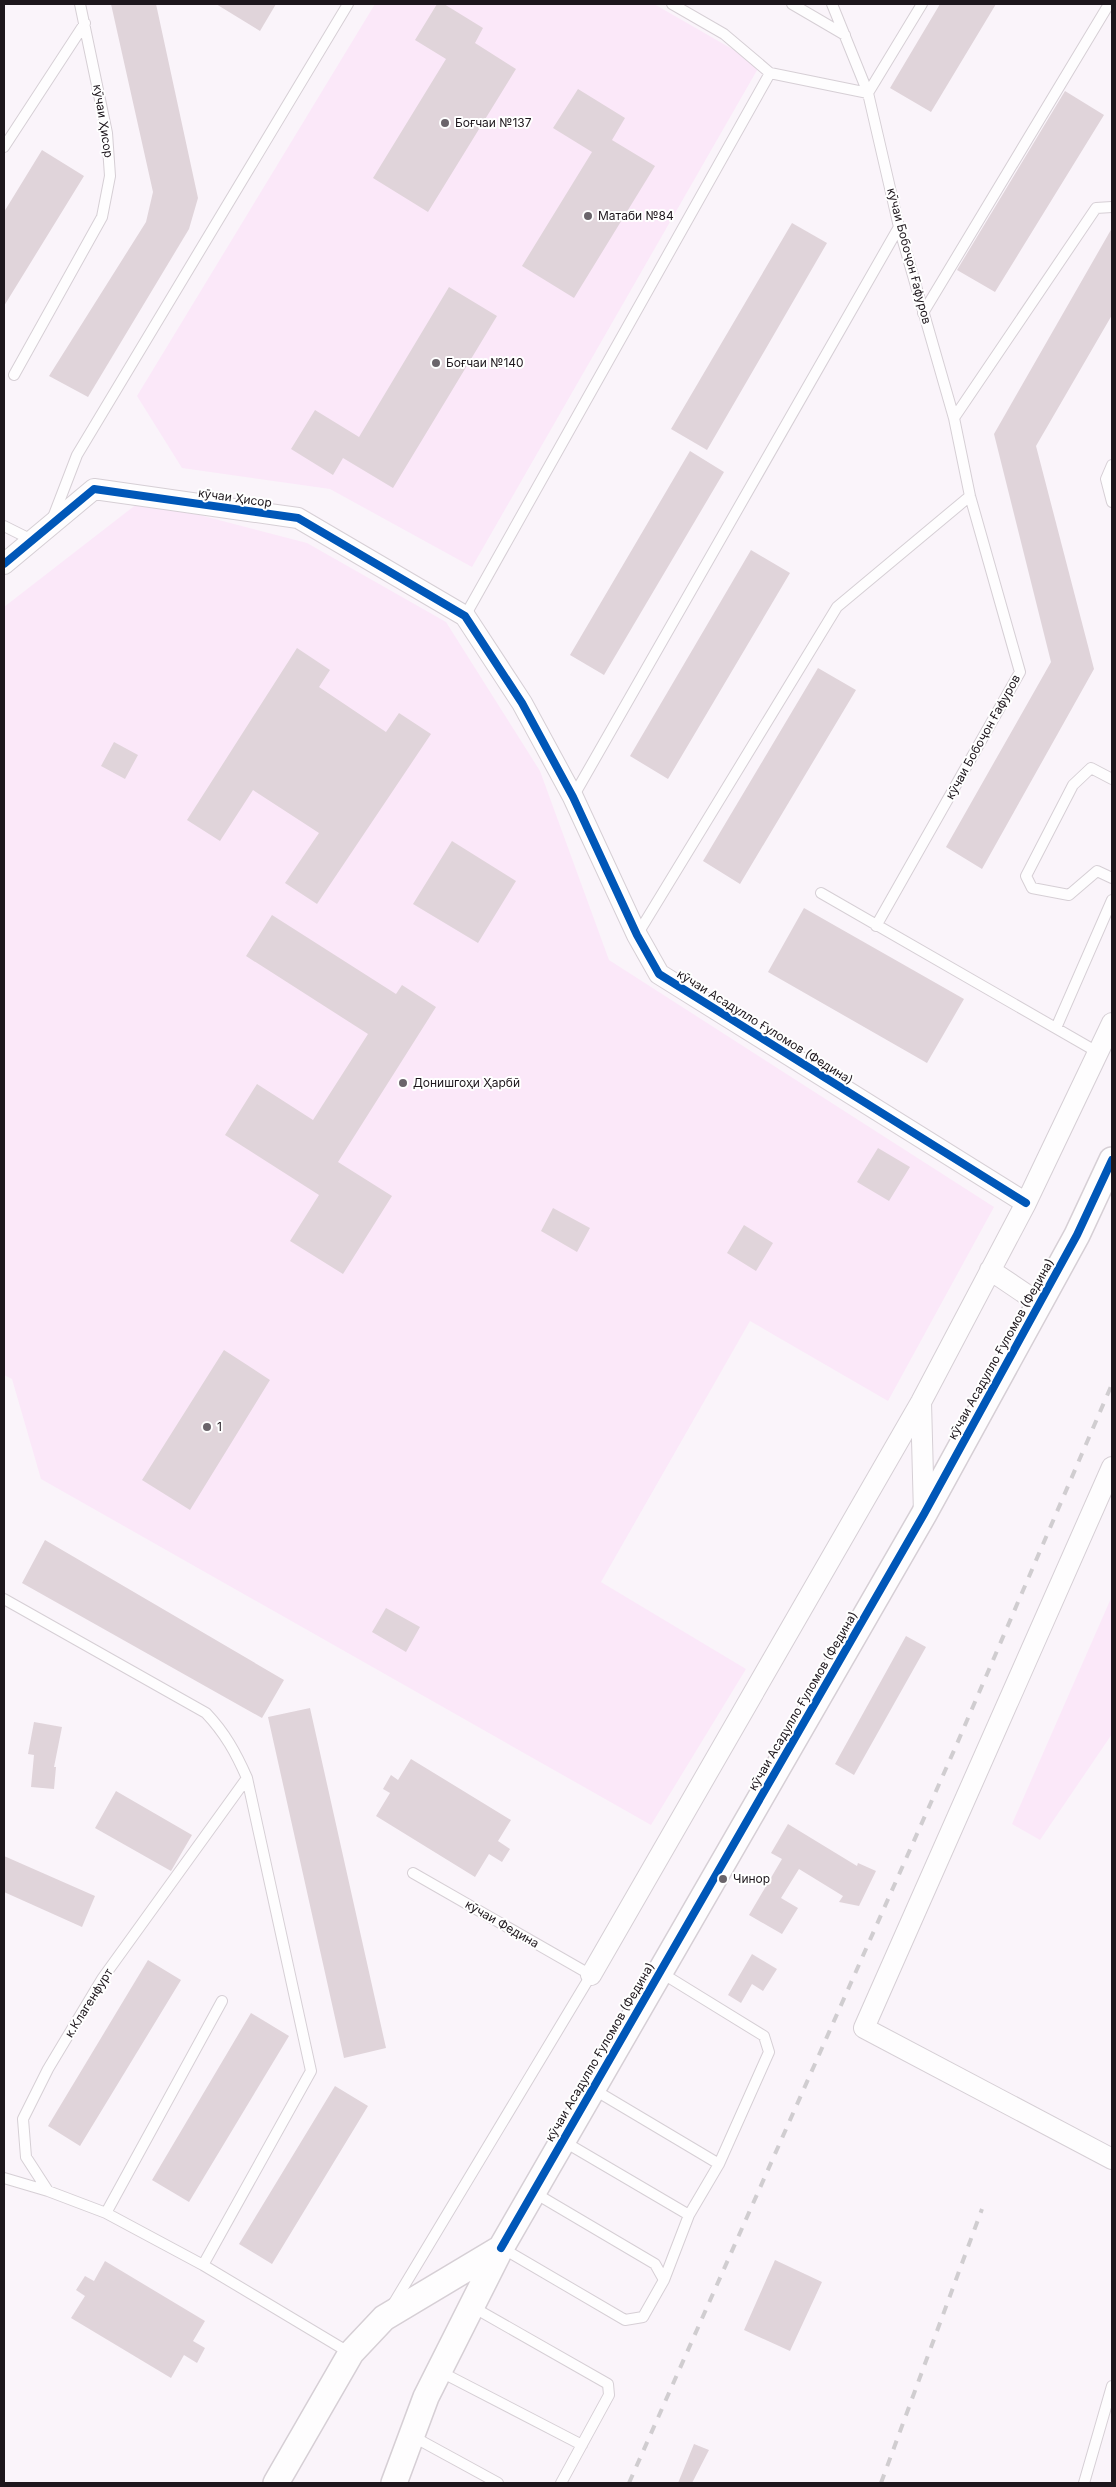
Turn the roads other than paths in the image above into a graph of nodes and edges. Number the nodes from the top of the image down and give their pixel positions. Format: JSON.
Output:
{"nodes":[{"id":1,"x":80,"y":4,"type":"edge"},
{"id":2,"x":348,"y":4,"type":"edge"},
{"id":3,"x":672,"y":4,"type":"edge"},
{"id":4,"x":792,"y":4,"type":"edge"},
{"id":5,"x":832,"y":4,"type":"edge"},
{"id":6,"x":922,"y":4,"type":"edge"},
{"id":7,"x":1109,"y":4,"type":"edge"},
{"id":8,"x":85,"y":23,"type":"junction"},
{"id":9,"x":844,"y":36,"type":"junction"},
{"id":10,"x":770,"y":73,"type":"junction"},
{"id":11,"x":868,"y":93,"type":"junction"},
{"id":12,"x":4,"y":147,"type":"edge"},
{"id":13,"x":1111,"y":206,"type":"edge"},
{"id":14,"x":899,"y":227,"type":"junction"},
{"id":15,"x":923,"y":313,"type":"junction"},
{"id":16,"x":14,"y":376,"type":"dead end"},
{"id":17,"x":954,"y":418,"type":"junction"},
{"id":18,"x":1112,"y":465,"type":"edge"},
{"id":19,"x":970,"y":496,"type":"junction"},
{"id":20,"x":1112,"y":502,"type":"edge"},
{"id":21,"x":50,"y":525,"type":"junction"},
{"id":22,"x":4,"y":526,"type":"edge"},
{"id":23,"x":32,"y":540,"type":"junction"},
{"id":24,"x":4,"y":564,"type":"edge"},
{"id":25,"x":465,"y":616,"type":"junction"},
{"id":26,"x":1112,"y":779,"type":"edge"},
{"id":27,"x":573,"y":797,"type":"junction"},
{"id":28,"x":1112,"y":878,"type":"edge"},
{"id":29,"x":821,"y":894,"type":"dead end"},
{"id":30,"x":1112,"y":900,"type":"edge"},
{"id":31,"x":876,"y":926,"type":"junction"},
{"id":32,"x":638,"y":935,"type":"junction"},
{"id":33,"x":1112,"y":1023,"type":"edge"},
{"id":34,"x":1056,"y":1028,"type":"junction"},
{"id":35,"x":1099,"y":1053,"type":"junction"},
{"id":36,"x":1112,"y":1160,"type":"edge"},
{"id":37,"x":1026,"y":1203,"type":"junction"},
{"id":38,"x":990,"y":1270,"type":"junction"},
{"id":39,"x":1040,"y":1303,"type":"junction"},
{"id":40,"x":921,"y":1402,"type":"junction"},
{"id":41,"x":1112,"y":1467,"type":"edge"},
{"id":42,"x":924,"y":1514,"type":"junction"},
{"id":43,"x":4,"y":1599,"type":"edge"},
{"id":44,"x":248,"y":1778,"type":"junction"},
{"id":45,"x":413,"y":1873,"type":"dead end"},
{"id":46,"x":660,"y":1972,"type":"junction"},
{"id":47,"x":591,"y":1975,"type":"junction"},
{"id":48,"x":222,"y":2001,"type":"dead end"},
{"id":49,"x":592,"y":2089,"type":"junction"},
{"id":50,"x":562,"y":2141,"type":"junction"},
{"id":51,"x":1112,"y":2159,"type":"edge"},
{"id":52,"x":720,"y":2164,"type":"junction"},
{"id":53,"x":4,"y":2178,"type":"edge"},
{"id":54,"x":48,"y":2191,"type":"junction"},
{"id":55,"x":533,"y":2192,"type":"junction"},
{"id":56,"x":106,"y":2213,"type":"junction"},
{"id":57,"x":689,"y":2215,"type":"junction"},
{"id":58,"x":501,"y":2248,"type":"junction"},
{"id":59,"x":203,"y":2265,"type":"junction"},
{"id":60,"x":664,"y":2280,"type":"junction"},
{"id":61,"x":471,"y":2306,"type":"junction"},
{"id":62,"x":384,"y":2318,"type":"junction"},
{"id":63,"x":351,"y":2353,"type":"junction"},
{"id":64,"x":439,"y":2371,"type":"junction"},
{"id":65,"x":1112,"y":2386,"type":"edge"},
{"id":66,"x":411,"y":2436,"type":"junction"},
{"id":67,"x":582,"y":2445,"type":"junction"},
{"id":68,"x":276,"y":2483,"type":"edge"},
{"id":69,"x":394,"y":2483,"type":"edge"},
{"id":70,"x":498,"y":2483,"type":"edge"},
{"id":71,"x":561,"y":2483,"type":"edge"},
{"id":72,"x":1084,"y":2483,"type":"edge"}],
"edges":[{"from":1,"to":8,"type":"lane","name":"кӯчаи Ҳисор"},
{"from":2,"to":21,"type":"lane"},
{"from":3,"to":10,"type":"lane"},
{"from":4,"to":9,"type":"lane"},
{"from":5,"to":9,"type":"lane","name":"кӯчаи Бобоҷон Ғафуров"},
{"from":6,"to":11,"type":"lane"},
{"from":7,"to":15,"type":"lane"},
{"from":8,"to":12,"type":"lane"},
{"from":8,"to":16,"type":"lane","name":"кӯчаи Ҳисор"},
{"from":9,"to":11,"type":"lane","name":"кӯчаи Бобоҷон Ғафуров"},
{"from":10,"to":11,"type":"lane"},
{"from":10,"to":25,"type":"lane"},
{"from":11,"to":14,"type":"lane","name":"кӯчаи Бобоҷон Ғафуров"},
{"from":13,"to":17,"type":"lane"},
{"from":14,"to":15,"type":"lane","name":"кӯчаи Бобоҷон Ғафуров"},
{"from":14,"to":27,"type":"lane"},
{"from":15,"to":17,"type":"lane","name":"кӯчаи Бобоҷон Ғафуров"},
{"from":17,"to":19,"type":"lane","name":"кӯчаи Бобоҷон Ғафуров"},
{"from":18,"to":20,"type":"lane"},
{"from":19,"to":31,"type":"lane","name":"кӯчаи Бобоҷон Ғафуров"},
{"from":19,"to":32,"type":"lane"},
{"from":21,"to":23,"type":"street","name":"кӯчаи Ҳисор"},
{"from":21,"to":25,"type":"street","name":"кӯчаи Ҳисор"},
{"from":22,"to":23,"type":"lane"},
{"from":23,"to":24,"type":"street","name":"кӯчаи Ҳисор"},
{"from":25,"to":27,"type":"street","name":"кӯчаи Асадулло Ғуломов (Федина)"},
{"from":26,"to":28,"type":"lane"},
{"from":27,"to":32,"type":"street","name":"кӯчаи Асадулло Ғуломов (Федина)"},
{"from":29,"to":31,"type":"lane"},
{"from":30,"to":34,"type":"lane"},
{"from":31,"to":34,"type":"lane"},
{"from":32,"to":37,"type":"street","name":"кӯчаи Асадулло Ғуломов (Федина)"},
{"from":33,"to":35,"type":"street"},
{"from":34,"to":35,"type":"lane"},
{"from":35,"to":37,"type":"street"},
{"from":36,"to":39,"type":"street","name":"кӯчаи Асадулло Ғуломов (Федина)"},
{"from":37,"to":38,"type":"street"},
{"from":38,"to":39,"type":"street"},
{"from":38,"to":40,"type":"street"},
{"from":39,"to":42,"type":"street","name":"кӯчаи Асадулло Ғуломов (Федина)"},
{"from":40,"to":42,"type":"street"},
{"from":40,"to":47,"type":"street"},
{"from":41,"to":51,"type":"street"},
{"from":42,"to":46,"type":"street","name":"кӯчаи Асадулло Ғуломов (Федина)"},
{"from":43,"to":44,"type":"lane"},
{"from":44,"to":54,"type":"lane","name":"к.Клагенфурт"},
{"from":44,"to":59,"type":"lane"},
{"from":45,"to":47,"type":"lane","name":"кӯчаи Федина"},
{"from":46,"to":49,"type":"street","name":"кӯчаи Асадулло Ғуломов (Федина)"},
{"from":46,"to":52,"type":"lane"},
{"from":47,"to":62,"type":"lane"},
{"from":48,"to":56,"type":"lane"},
{"from":49,"to":50,"type":"street","name":"кӯчаи Асадулло Ғуломов (Федина)"},
{"from":49,"to":52,"type":"lane"},
{"from":50,"to":55,"type":"street","name":"кӯчаи Асадулло Ғуломов (Федина)"},
{"from":50,"to":57,"type":"lane"},
{"from":52,"to":57,"type":"lane"},
{"from":53,"to":54,"type":"lane"},
{"from":54,"to":56,"type":"lane"},
{"from":55,"to":58,"type":"street","name":"кӯчаи Асадулло Ғуломов (Федина)"},
{"from":55,"to":60,"type":"lane"},
{"from":56,"to":59,"type":"lane"},
{"from":57,"to":60,"type":"lane"},
{"from":58,"to":60,"type":"lane"},
{"from":58,"to":61,"type":"street","name":"кӯчаи Асадулло Ғуломов (Федина)"},
{"from":58,"to":62,"type":"street","name":"кӯчаи Асадулло Ғуломов (Федина)"},
{"from":59,"to":63,"type":"lane"},
{"from":61,"to":64,"type":"street","name":"кӯчаи Асадулло Ғуломов (Федина)"},
{"from":61,"to":67,"type":"lane"},
{"from":62,"to":63,"type":"street","name":"кӯчаи Асадулло Ғуломов (Федина)"},
{"from":63,"to":68,"type":"street","name":"кӯчаи Асадулло Ғуломов (Федина)"},
{"from":64,"to":66,"type":"street","name":"кӯчаи Асадулло Ғуломов (Федина)"},
{"from":64,"to":67,"type":"lane"},
{"from":65,"to":72,"type":"lane"},
{"from":66,"to":69,"type":"street","name":"кӯчаи Асадулло Ғуломов (Федина)"},
{"from":66,"to":70,"type":"lane"},
{"from":67,"to":71,"type":"lane"}]}
